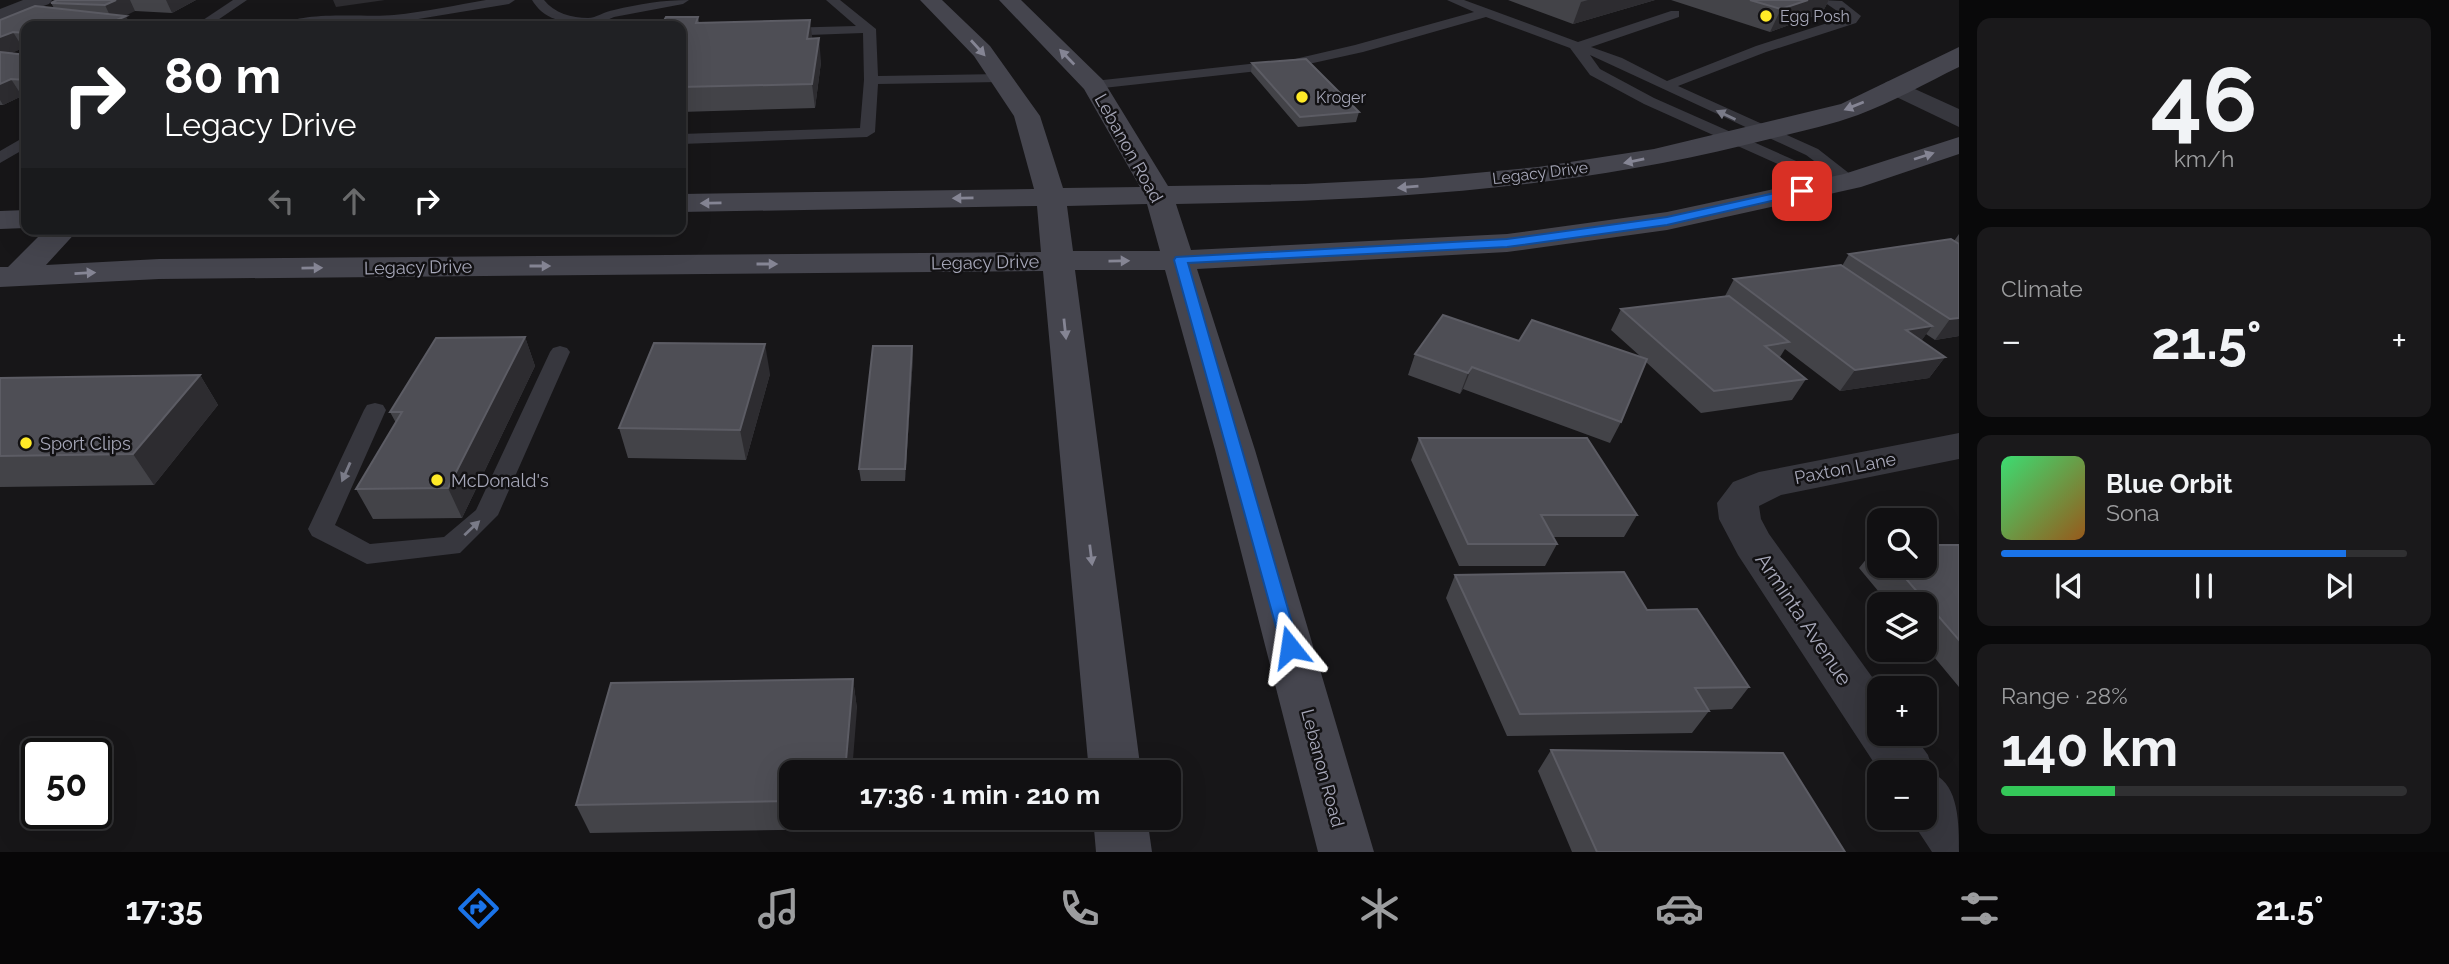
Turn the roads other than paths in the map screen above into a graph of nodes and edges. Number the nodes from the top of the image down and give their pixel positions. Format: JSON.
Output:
{"nodes":[{"id":1,"x":42,"y":0,"type":"edge"},
{"id":2,"x":241,"y":0,"type":"edge"},
{"id":3,"x":509,"y":0,"type":"edge"},
{"id":4,"x":538,"y":0,"type":"edge"},
{"id":5,"x":611,"y":0,"type":"edge"},
{"id":6,"x":683,"y":0,"type":"edge"},
{"id":7,"x":832,"y":0,"type":"edge"},
{"id":8,"x":930,"y":0,"type":"edge"},
{"id":9,"x":1009,"y":0,"type":"edge"},
{"id":10,"x":1453,"y":0,"type":"edge"},
{"id":11,"x":1826,"y":0,"type":"edge"},
{"id":12,"x":621,"y":12,"type":"junction"},
{"id":13,"x":1486,"y":13,"type":"junction"},
{"id":14,"x":1675,"y":14,"type":"dead end"},
{"id":15,"x":0,"y":16,"type":"edge"},
{"id":16,"x":209,"y":21,"type":"edge"},
{"id":17,"x":317,"y":21,"type":"edge"},
{"id":18,"x":575,"y":21,"type":"edge"},
{"id":19,"x":595,"y":21,"type":"edge"},
{"id":20,"x":869,"y":29,"type":"junction"},
{"id":21,"x":761,"y":33,"type":"edge"},
{"id":22,"x":1576,"y":47,"type":"junction"},
{"id":23,"x":1959,"y":54,"type":"edge"},
{"id":24,"x":1001,"y":78,"type":"junction"},
{"id":25,"x":871,"y":80,"type":"junction"},
{"id":26,"x":1094,"y":85,"type":"junction"},
{"id":27,"x":1666,"y":86,"type":"junction"},
{"id":28,"x":1895,"y":88,"type":"junction"},
{"id":29,"x":1959,"y":101,"type":"edge"},
{"id":30,"x":1959,"y":119,"type":"edge"},
{"id":31,"x":1763,"y":132,"type":"junction"},
{"id":32,"x":686,"y":139,"type":"edge"},
{"id":33,"x":1733,"y":140,"type":"junction"},
{"id":34,"x":21,"y":144,"type":"edge"},
{"id":35,"x":1959,"y":145,"type":"edge"},
{"id":36,"x":0,"y":158,"type":"edge"},
{"id":37,"x":1851,"y":181,"type":"junction"},
{"id":38,"x":1159,"y":195,"type":"junction"},
{"id":39,"x":1051,"y":197,"type":"junction"},
{"id":40,"x":686,"y":203,"type":"edge"},
{"id":41,"x":21,"y":219,"type":"edge"},
{"id":42,"x":0,"y":220,"type":"edge"},
{"id":43,"x":57,"y":235,"type":"edge"},
{"id":44,"x":1180,"y":260,"type":"junction"},
{"id":45,"x":1057,"y":261,"type":"junction"},
{"id":46,"x":8,"y":276,"type":"edge"},
{"id":47,"x":560,"y":352,"type":"dead end"},
{"id":48,"x":374,"y":410,"type":"dead end"},
{"id":49,"x":1959,"y":446,"type":"edge"},
{"id":50,"x":1738,"y":503,"type":"joint"},
{"id":51,"x":1867,"y":711,"type":"edge"},
{"id":52,"x":1114,"y":760,"type":"edge"},
{"id":53,"x":1937,"y":812,"type":"edge"},
{"id":54,"x":1121,"y":830,"type":"edge"},
{"id":55,"x":1959,"y":844,"type":"edge"},
{"id":56,"x":1124,"y":852,"type":"edge"},
{"id":57,"x":1346,"y":852,"type":"edge"}],
"edges":[{"from":1,"to":15,"type":"street"},
{"from":2,"to":16,"type":"lane"},
{"from":3,"to":17,"type":"lane"},
{"from":4,"to":18,"type":"lane"},
{"from":5,"to":12,"type":"lane"},
{"from":6,"to":12,"type":"lane"},
{"from":7,"to":20,"type":"lane"},
{"from":8,"to":24,"type":"main road","one_way":true},
{"from":26,"to":9,"type":"main road","name":"Lebanon Road","one_way":true},
{"from":10,"to":13,"type":"lane"},
{"from":11,"to":27,"type":"lane"},
{"from":12,"to":19,"type":"lane"},
{"from":13,"to":22,"type":"lane"},
{"from":13,"to":26,"type":"lane"},
{"from":14,"to":22,"type":"lane"},
{"from":20,"to":21,"type":"lane"},
{"from":20,"to":25,"type":"lane"},
{"from":22,"to":27,"type":"lane"},
{"from":22,"to":33,"type":"lane"},
{"from":23,"to":28,"type":"main road","name":"Legacy Drive"},
{"from":24,"to":25,"type":"lane"},
{"from":24,"to":39,"type":"main road"},
{"from":25,"to":32,"type":"lane"},
{"from":26,"to":38,"type":"main road","name":"Lebanon Road"},
{"from":31,"to":27,"type":"lane","one_way":true},
{"from":28,"to":29,"type":"street"},
{"from":28,"to":30,"type":"street"},
{"from":28,"to":31,"type":"main road","name":"Legacy Drive","one_way":true},
{"from":31,"to":33,"type":"main road","name":"Legacy Drive"},
{"from":31,"to":37,"type":"lane"},
{"from":33,"to":37,"type":"lane"},
{"from":33,"to":38,"type":"main road","name":"Legacy Drive","one_way":true},
{"from":34,"to":36,"type":"lane"},
{"from":37,"to":35,"type":"main road","name":"Legacy Drive","one_way":true},
{"from":37,"to":44,"type":"main road","name":"Legacy Drive"},
{"from":38,"to":39,"type":"main road","name":"Legacy Drive"},
{"from":38,"to":44,"type":"main road","name":"Lebanon Road"},
{"from":39,"to":40,"type":"main road","name":"Legacy Drive","one_way":true},
{"from":39,"to":45,"type":"main road"},
{"from":41,"to":42,"type":"main road"},
{"from":43,"to":46,"type":"main road"},
{"from":45,"to":44,"type":"main road","name":"Legacy Drive","one_way":true},
{"from":44,"to":57,"type":"main road","name":"Lebanon Road"},
{"from":46,"to":45,"type":"main road","name":"Legacy Drive","one_way":true},
{"from":45,"to":52,"type":"main road","one_way":true},
{"from":48,"to":47,"type":"lane","one_way":true},
{"from":49,"to":50,"type":"street","name":"Paxton Lane"},
{"from":50,"to":51,"type":"street","name":"Arminta Avenue"},
{"from":53,"to":55,"type":"street"},
{"from":54,"to":56,"type":"main road"}]}
